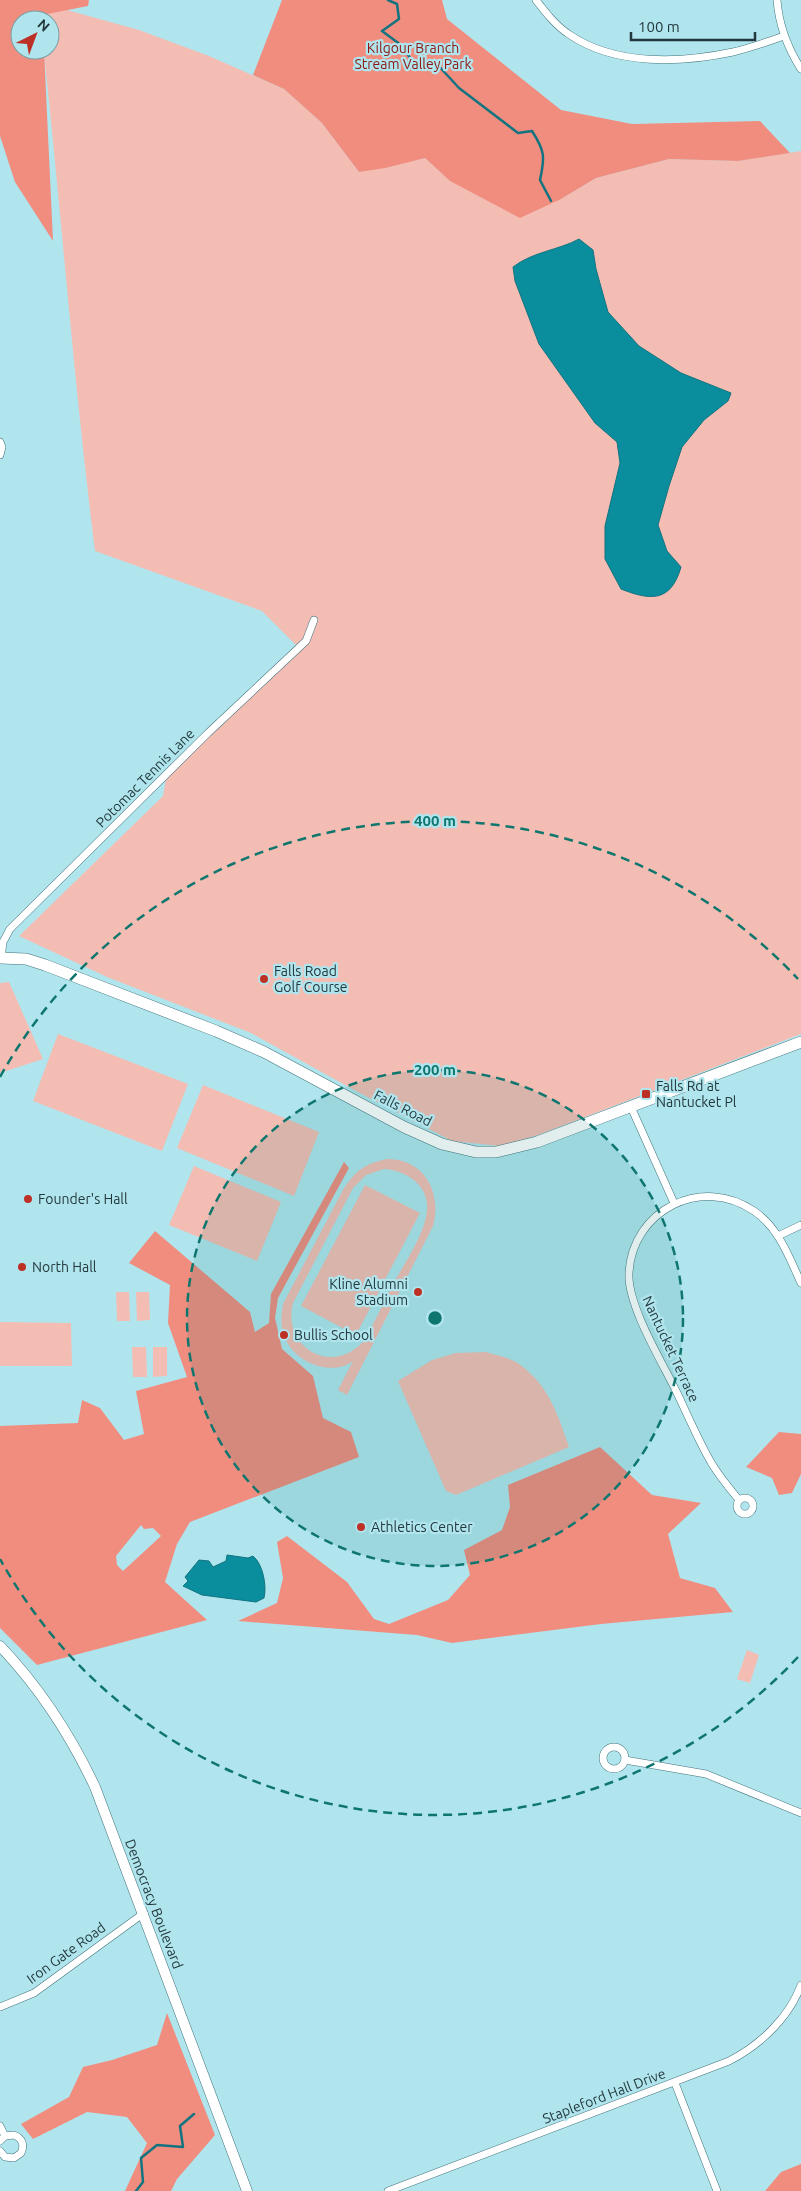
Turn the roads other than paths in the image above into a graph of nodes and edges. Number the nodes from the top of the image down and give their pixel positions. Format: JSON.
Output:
{"nodes":[{"id":1,"x":536,"y":0,"type":"edge"},
{"id":2,"x":777,"y":0,"type":"edge"},
{"id":3,"x":784,"y":36,"type":"junction"},
{"id":4,"x":801,"y":69,"type":"edge"},
{"id":5,"x":0,"y":442,"type":"edge"},
{"id":6,"x":0,"y":455,"type":"edge"},
{"id":7,"x":314,"y":620,"type":"dead end"},
{"id":8,"x":0,"y":958,"type":"edge"},
{"id":9,"x":801,"y":1042,"type":"edge"},
{"id":10,"x":632,"y":1107,"type":"junction"},
{"id":11,"x":674,"y":1203,"type":"junction"},
{"id":12,"x":801,"y":1225,"type":"edge"},
{"id":13,"x":778,"y":1236,"type":"junction"},
{"id":14,"x":801,"y":1283,"type":"edge"},
{"id":15,"x":739,"y":1500,"type":"dead end"},
{"id":16,"x":0,"y":1646,"type":"edge"},
{"id":17,"x":625,"y":1760,"type":"dead end"},
{"id":18,"x":801,"y":1813,"type":"edge"},
{"id":19,"x":144,"y":1913,"type":"junction"},
{"id":20,"x":801,"y":1985,"type":"edge"},
{"id":21,"x":0,"y":2007,"type":"edge"},
{"id":22,"x":675,"y":2083,"type":"junction"},
{"id":23,"x":0,"y":2126,"type":"edge"},
{"id":24,"x":2,"y":2139,"type":"edge"},
{"id":25,"x":0,"y":2151,"type":"edge"},
{"id":26,"x":248,"y":2191,"type":"edge"},
{"id":27,"x":388,"y":2191,"type":"edge"},
{"id":28,"x":717,"y":2191,"type":"edge"}],
"edges":[{"from":1,"to":3,"type":"street"},
{"from":2,"to":3,"type":"street"},
{"from":3,"to":4,"type":"street"},
{"from":5,"to":6,"type":"street"},
{"from":7,"to":8,"type":"street","name":"Potomac Tennis Lane"},
{"from":8,"to":10,"type":"main road","name":"Falls Road"},
{"from":9,"to":10,"type":"main road","name":"Falls Road"},
{"from":10,"to":11,"type":"street"},
{"from":11,"to":13,"type":"street","name":"Nantucket Terrace"},
{"from":11,"to":15,"type":"street","name":"Nantucket Terrace"},
{"from":12,"to":13,"type":"street"},
{"from":13,"to":14,"type":"street","name":"Nantucket Terrace"},
{"from":16,"to":19,"type":"main road","name":"Democracy Boulevard"},
{"from":17,"to":18,"type":"street"},
{"from":19,"to":21,"type":"street","name":"Iron Gate Road"},
{"from":19,"to":26,"type":"main road","name":"Democracy Boulevard"},
{"from":20,"to":22,"type":"street","name":"Stapleford Hall Drive"},
{"from":22,"to":27,"type":"street","name":"Stapleford Hall Drive"},
{"from":22,"to":28,"type":"street"},
{"from":23,"to":24,"type":"street"},
{"from":24,"to":25,"type":"street"}]}
